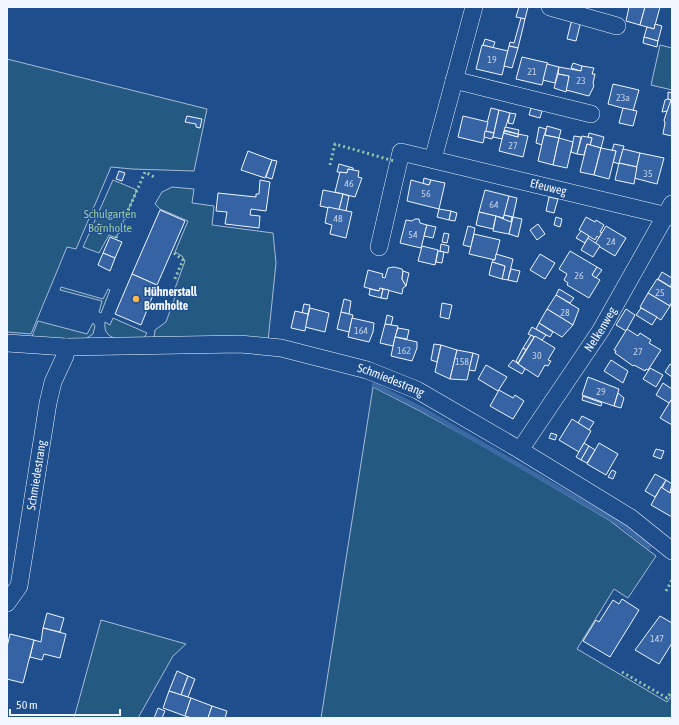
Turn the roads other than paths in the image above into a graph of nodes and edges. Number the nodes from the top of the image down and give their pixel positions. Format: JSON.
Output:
{"nodes":[{"id":1,"x":474,"y":7,"type":"edge"},
{"id":2,"x":550,"y":7,"type":"edge"},
{"id":3,"x":617,"y":26,"type":"dead end"},
{"id":4,"x":454,"y":80,"type":"junction"},
{"id":5,"x":591,"y":114,"type":"dead end"},
{"id":6,"x":433,"y":159,"type":"junction"},
{"id":7,"x":669,"y":212,"type":"edge"},
{"id":8,"x":379,"y":247,"type":"dead end"},
{"id":9,"x":7,"y":343,"type":"edge"},
{"id":10,"x":66,"y":347,"type":"junction"},
{"id":11,"x":520,"y":450,"type":"junction"},
{"id":12,"x":672,"y":551,"type":"edge"},
{"id":13,"x":7,"y":603,"type":"edge"}],
"edges":[{"from":1,"to":4,"type":"street"},
{"from":2,"to":3,"type":"street"},
{"from":4,"to":5,"type":"street"},
{"from":4,"to":6,"type":"street"},
{"from":6,"to":7,"type":"street","name":"Efeuweg"},
{"from":6,"to":8,"type":"street","name":"Efeuweg"},
{"from":7,"to":11,"type":"street","name":"Nelkenweg"},
{"from":9,"to":10,"type":"street","name":"Schmiedestrang"},
{"from":10,"to":11,"type":"street","name":"Schmiedestrang"},
{"from":10,"to":13,"type":"street","name":"Schmiedestrang"},
{"from":11,"to":12,"type":"street","name":"Schmiedestrang"}]}
